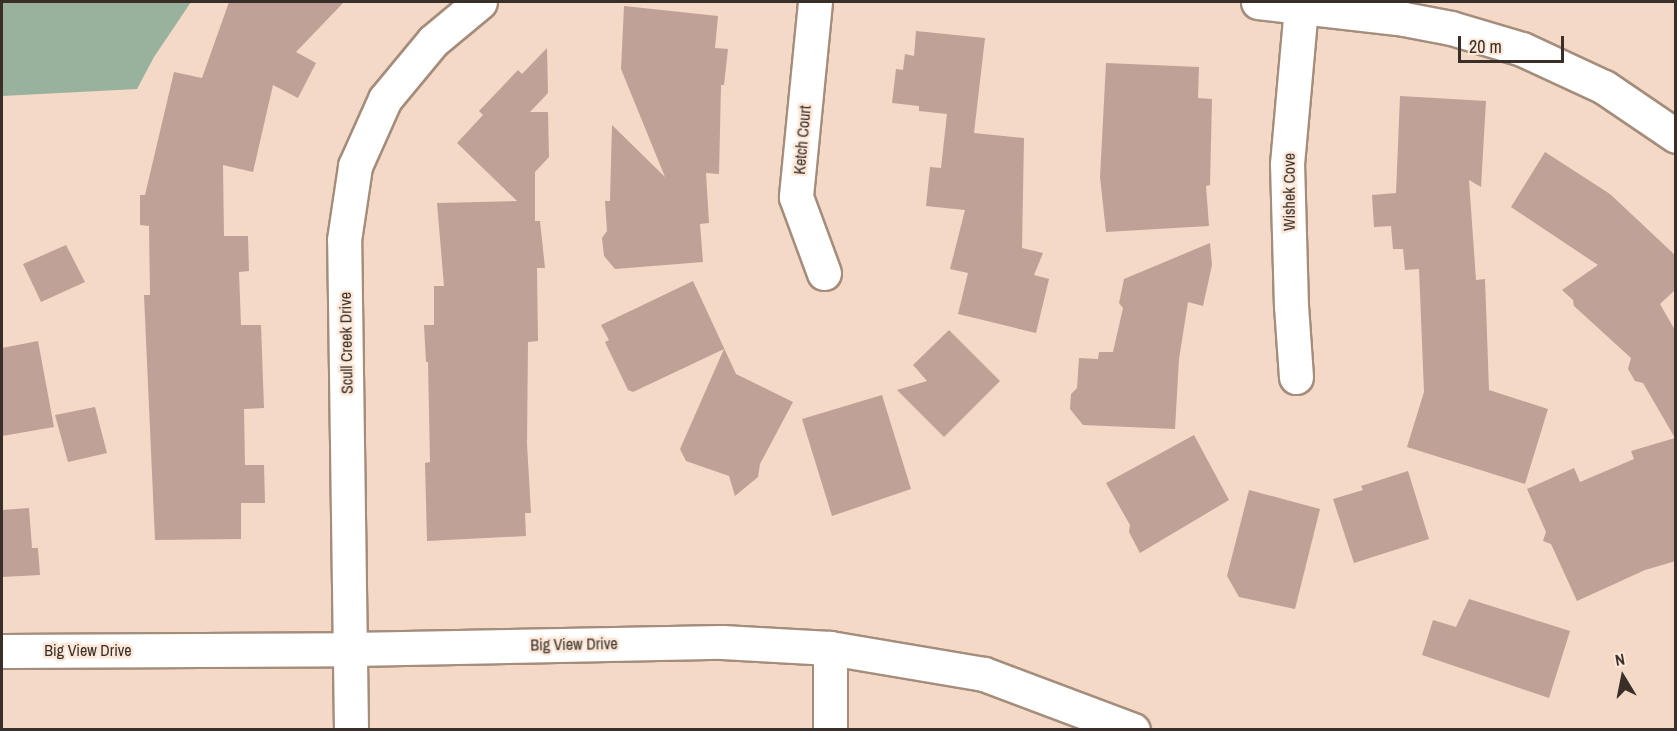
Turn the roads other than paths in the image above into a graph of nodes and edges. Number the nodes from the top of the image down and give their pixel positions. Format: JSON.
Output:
{"nodes":[{"id":1,"x":480,"y":2,"type":"edge"},
{"id":2,"x":815,"y":2,"type":"edge"},
{"id":3,"x":1258,"y":2,"type":"edge"},
{"id":4,"x":1301,"y":6,"type":"junction"},
{"id":5,"x":1676,"y":136,"type":"edge"},
{"id":6,"x":824,"y":273,"type":"dead end"},
{"id":7,"x":1296,"y":377,"type":"dead end"},
{"id":8,"x":830,"y":648,"type":"junction"},
{"id":9,"x":351,"y":649,"type":"junction"},
{"id":10,"x":2,"y":651,"type":"edge"},
{"id":11,"x":351,"y":729,"type":"edge"},
{"id":12,"x":830,"y":729,"type":"edge"},
{"id":13,"x":1133,"y":729,"type":"edge"}],
"edges":[{"from":1,"to":9,"type":"street","name":"Scull Creek Drive"},
{"from":2,"to":6,"type":"street","name":"Ketch Court"},
{"from":3,"to":4,"type":"street"},
{"from":4,"to":5,"type":"street"},
{"from":4,"to":7,"type":"street","name":"Wishek Cove"},
{"from":8,"to":9,"type":"street","name":"Big View Drive"},
{"from":8,"to":12,"type":"street"},
{"from":8,"to":13,"type":"street","name":"Big View Drive"},
{"from":9,"to":10,"type":"street","name":"Big View Drive"},
{"from":9,"to":11,"type":"street","name":"Scull Creek Drive"}]}
